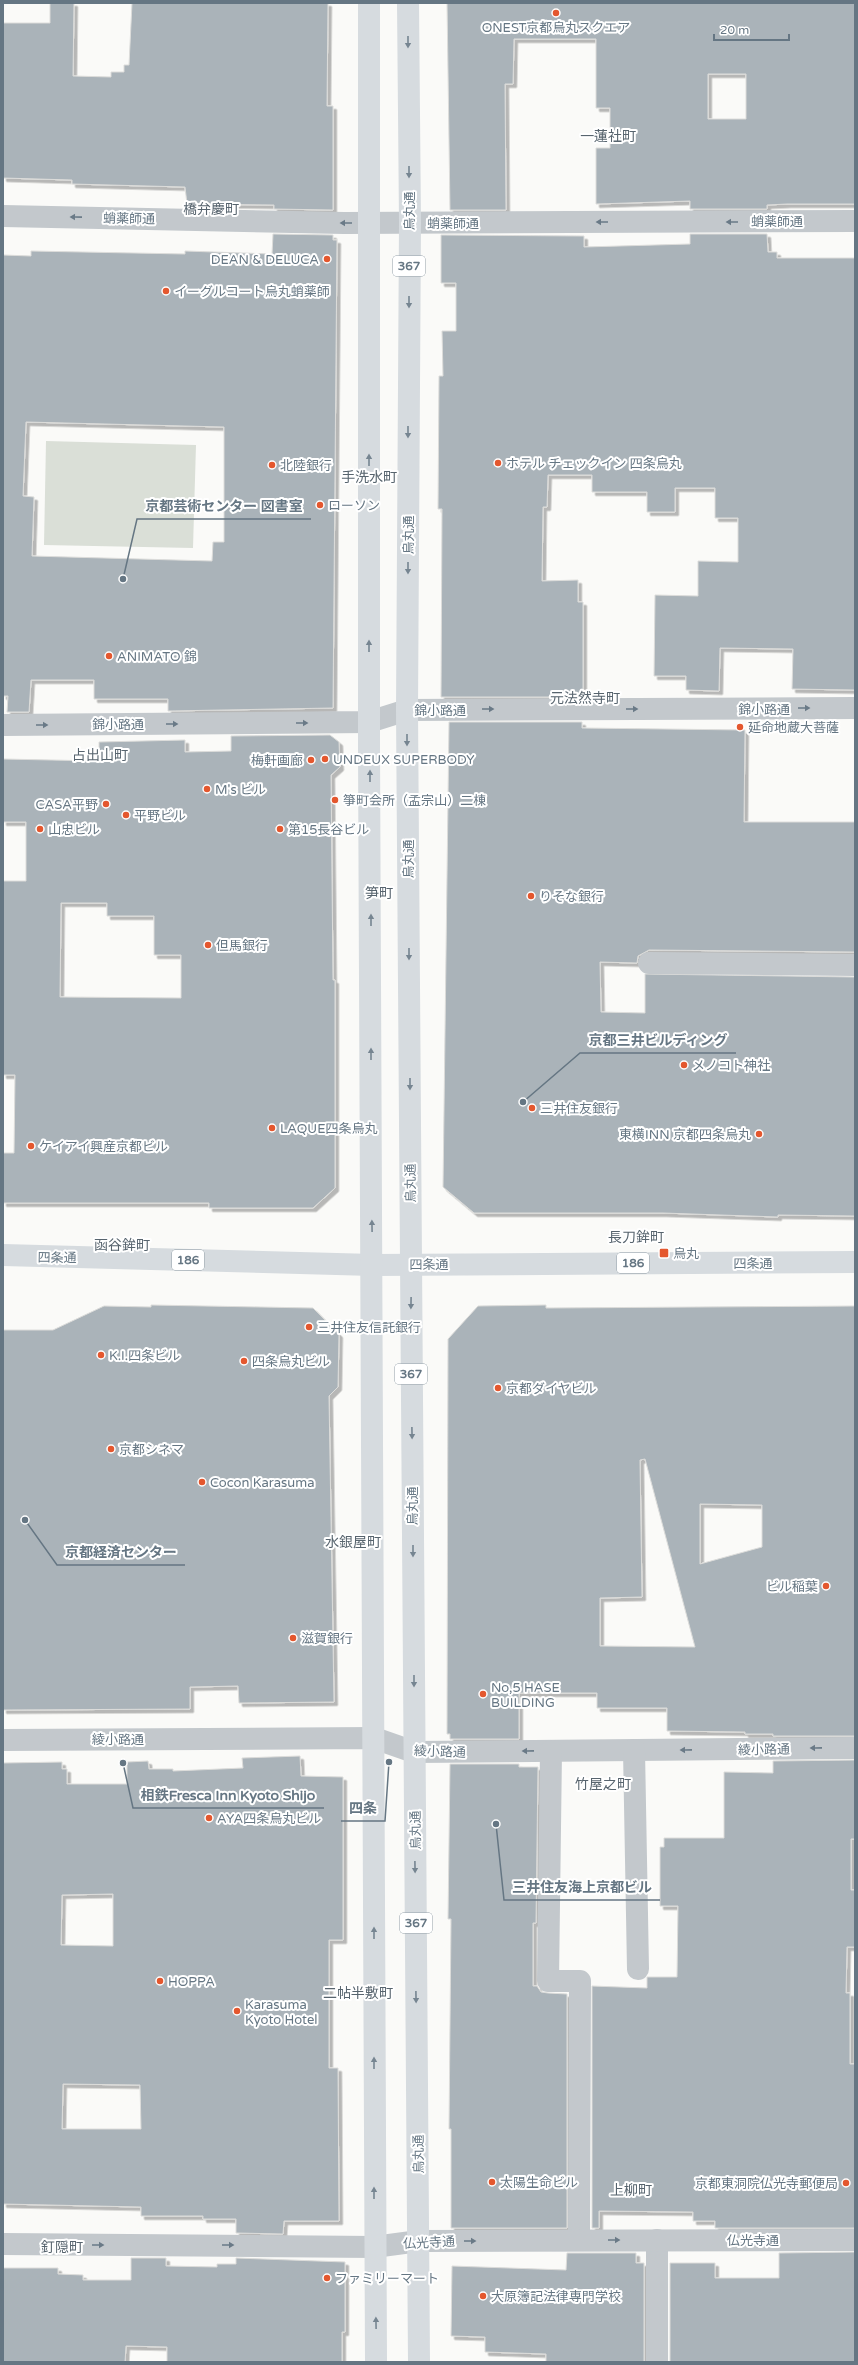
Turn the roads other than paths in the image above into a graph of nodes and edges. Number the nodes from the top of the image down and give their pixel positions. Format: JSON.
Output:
{"nodes":[{"id":1,"x":369,"y":3,"type":"edge"},
{"id":2,"x":408,"y":3,"type":"edge"},
{"id":3,"x":3,"y":216,"type":"edge"},
{"id":4,"x":855,"y":221,"type":"edge"},
{"id":5,"x":369,"y":223,"type":"junction"},
{"id":6,"x":410,"y":223,"type":"junction"},
{"id":7,"x":855,"y":708,"type":"edge"},
{"id":8,"x":407,"y":710,"type":"junction"},
{"id":9,"x":370,"y":722,"type":"junction"},
{"id":10,"x":3,"y":725,"type":"edge"},
{"id":11,"x":649,"y":963,"type":"dead end"},
{"id":12,"x":855,"y":965,"type":"edge"},
{"id":13,"x":3,"y":1255,"type":"edge"},
{"id":14,"x":855,"y":1262,"type":"edge"},
{"id":15,"x":373,"y":1264,"type":"junction"},
{"id":16,"x":412,"y":1264,"type":"junction"},
{"id":17,"x":374,"y":1738,"type":"junction"},
{"id":18,"x":3,"y":1740,"type":"edge"},
{"id":19,"x":855,"y":1748,"type":"edge"},
{"id":20,"x":634,"y":1750,"type":"junction"},
{"id":21,"x":551,"y":1751,"type":"junction"},
{"id":22,"x":414,"y":1752,"type":"junction"},
{"id":23,"x":638,"y":1969,"type":"dead end"},
{"id":24,"x":579,"y":2240,"type":"junction"},
{"id":25,"x":657,"y":2240,"type":"junction"},
{"id":26,"x":855,"y":2240,"type":"edge"},
{"id":27,"x":419,"y":2241,"type":"junction"},
{"id":28,"x":3,"y":2244,"type":"edge"},
{"id":29,"x":374,"y":2247,"type":"junction"},
{"id":30,"x":376,"y":2362,"type":"edge"},
{"id":31,"x":419,"y":2362,"type":"edge"},
{"id":32,"x":658,"y":2362,"type":"edge"}],
"edges":[{"from":1,"to":5,"type":"main road"},
{"from":2,"to":6,"type":"main road","name":"烏丸通","number":"367","one_way":true},
{"from":5,"to":3,"type":"street","name":"蛸薬師通","one_way":true},
{"from":4,"to":6,"type":"street","name":"蛸薬師通","one_way":true},
{"from":5,"to":6,"type":"street","name":"蛸薬師通"},
{"from":9,"to":5,"type":"main road","one_way":true},
{"from":6,"to":8,"type":"main road","name":"烏丸通","number":"367","one_way":true},
{"from":8,"to":7,"type":"street","name":"錦小路通","one_way":true},
{"from":8,"to":9,"type":"street","name":"錦小路通"},
{"from":8,"to":16,"type":"main road","name":"烏丸通","number":"367","one_way":true},
{"from":10,"to":9,"type":"street","name":"錦小路通","one_way":true},
{"from":15,"to":9,"type":"main road","one_way":true},
{"from":11,"to":12,"type":"street"},
{"from":13,"to":15,"type":"main road","name":"四条通","number":"186"},
{"from":14,"to":16,"type":"main road","name":"四条通","number":"186"},
{"from":15,"to":16,"type":"main road","name":"四条通","number":"186"},
{"from":15,"to":17,"type":"main road"},
{"from":16,"to":22,"type":"main road","name":"烏丸通","number":"367","one_way":true},
{"from":17,"to":18,"type":"street","name":"綾小路通"},
{"from":17,"to":22,"type":"street","name":"綾小路通"},
{"from":29,"to":17,"type":"main road","one_way":true},
{"from":19,"to":20,"type":"street","name":"綾小路通","one_way":true},
{"from":20,"to":21,"type":"street","name":"綾小路通"},
{"from":20,"to":23,"type":"street"},
{"from":21,"to":22,"type":"street","name":"綾小路通","one_way":true},
{"from":21,"to":24,"type":"street"},
{"from":22,"to":27,"type":"main road","name":"烏丸通","number":"367","one_way":true},
{"from":24,"to":25,"type":"street","name":"仏光寺通","one_way":true},
{"from":27,"to":24,"type":"street","name":"仏光寺通","one_way":true},
{"from":25,"to":26,"type":"street","name":"仏光寺通"},
{"from":25,"to":32,"type":"street"},
{"from":27,"to":29,"type":"street","name":"仏光寺通"},
{"from":27,"to":31,"type":"main road","name":"烏丸通","number":"367"},
{"from":28,"to":29,"type":"street","name":"仏光寺通","one_way":true},
{"from":30,"to":29,"type":"main road","one_way":true}]}
